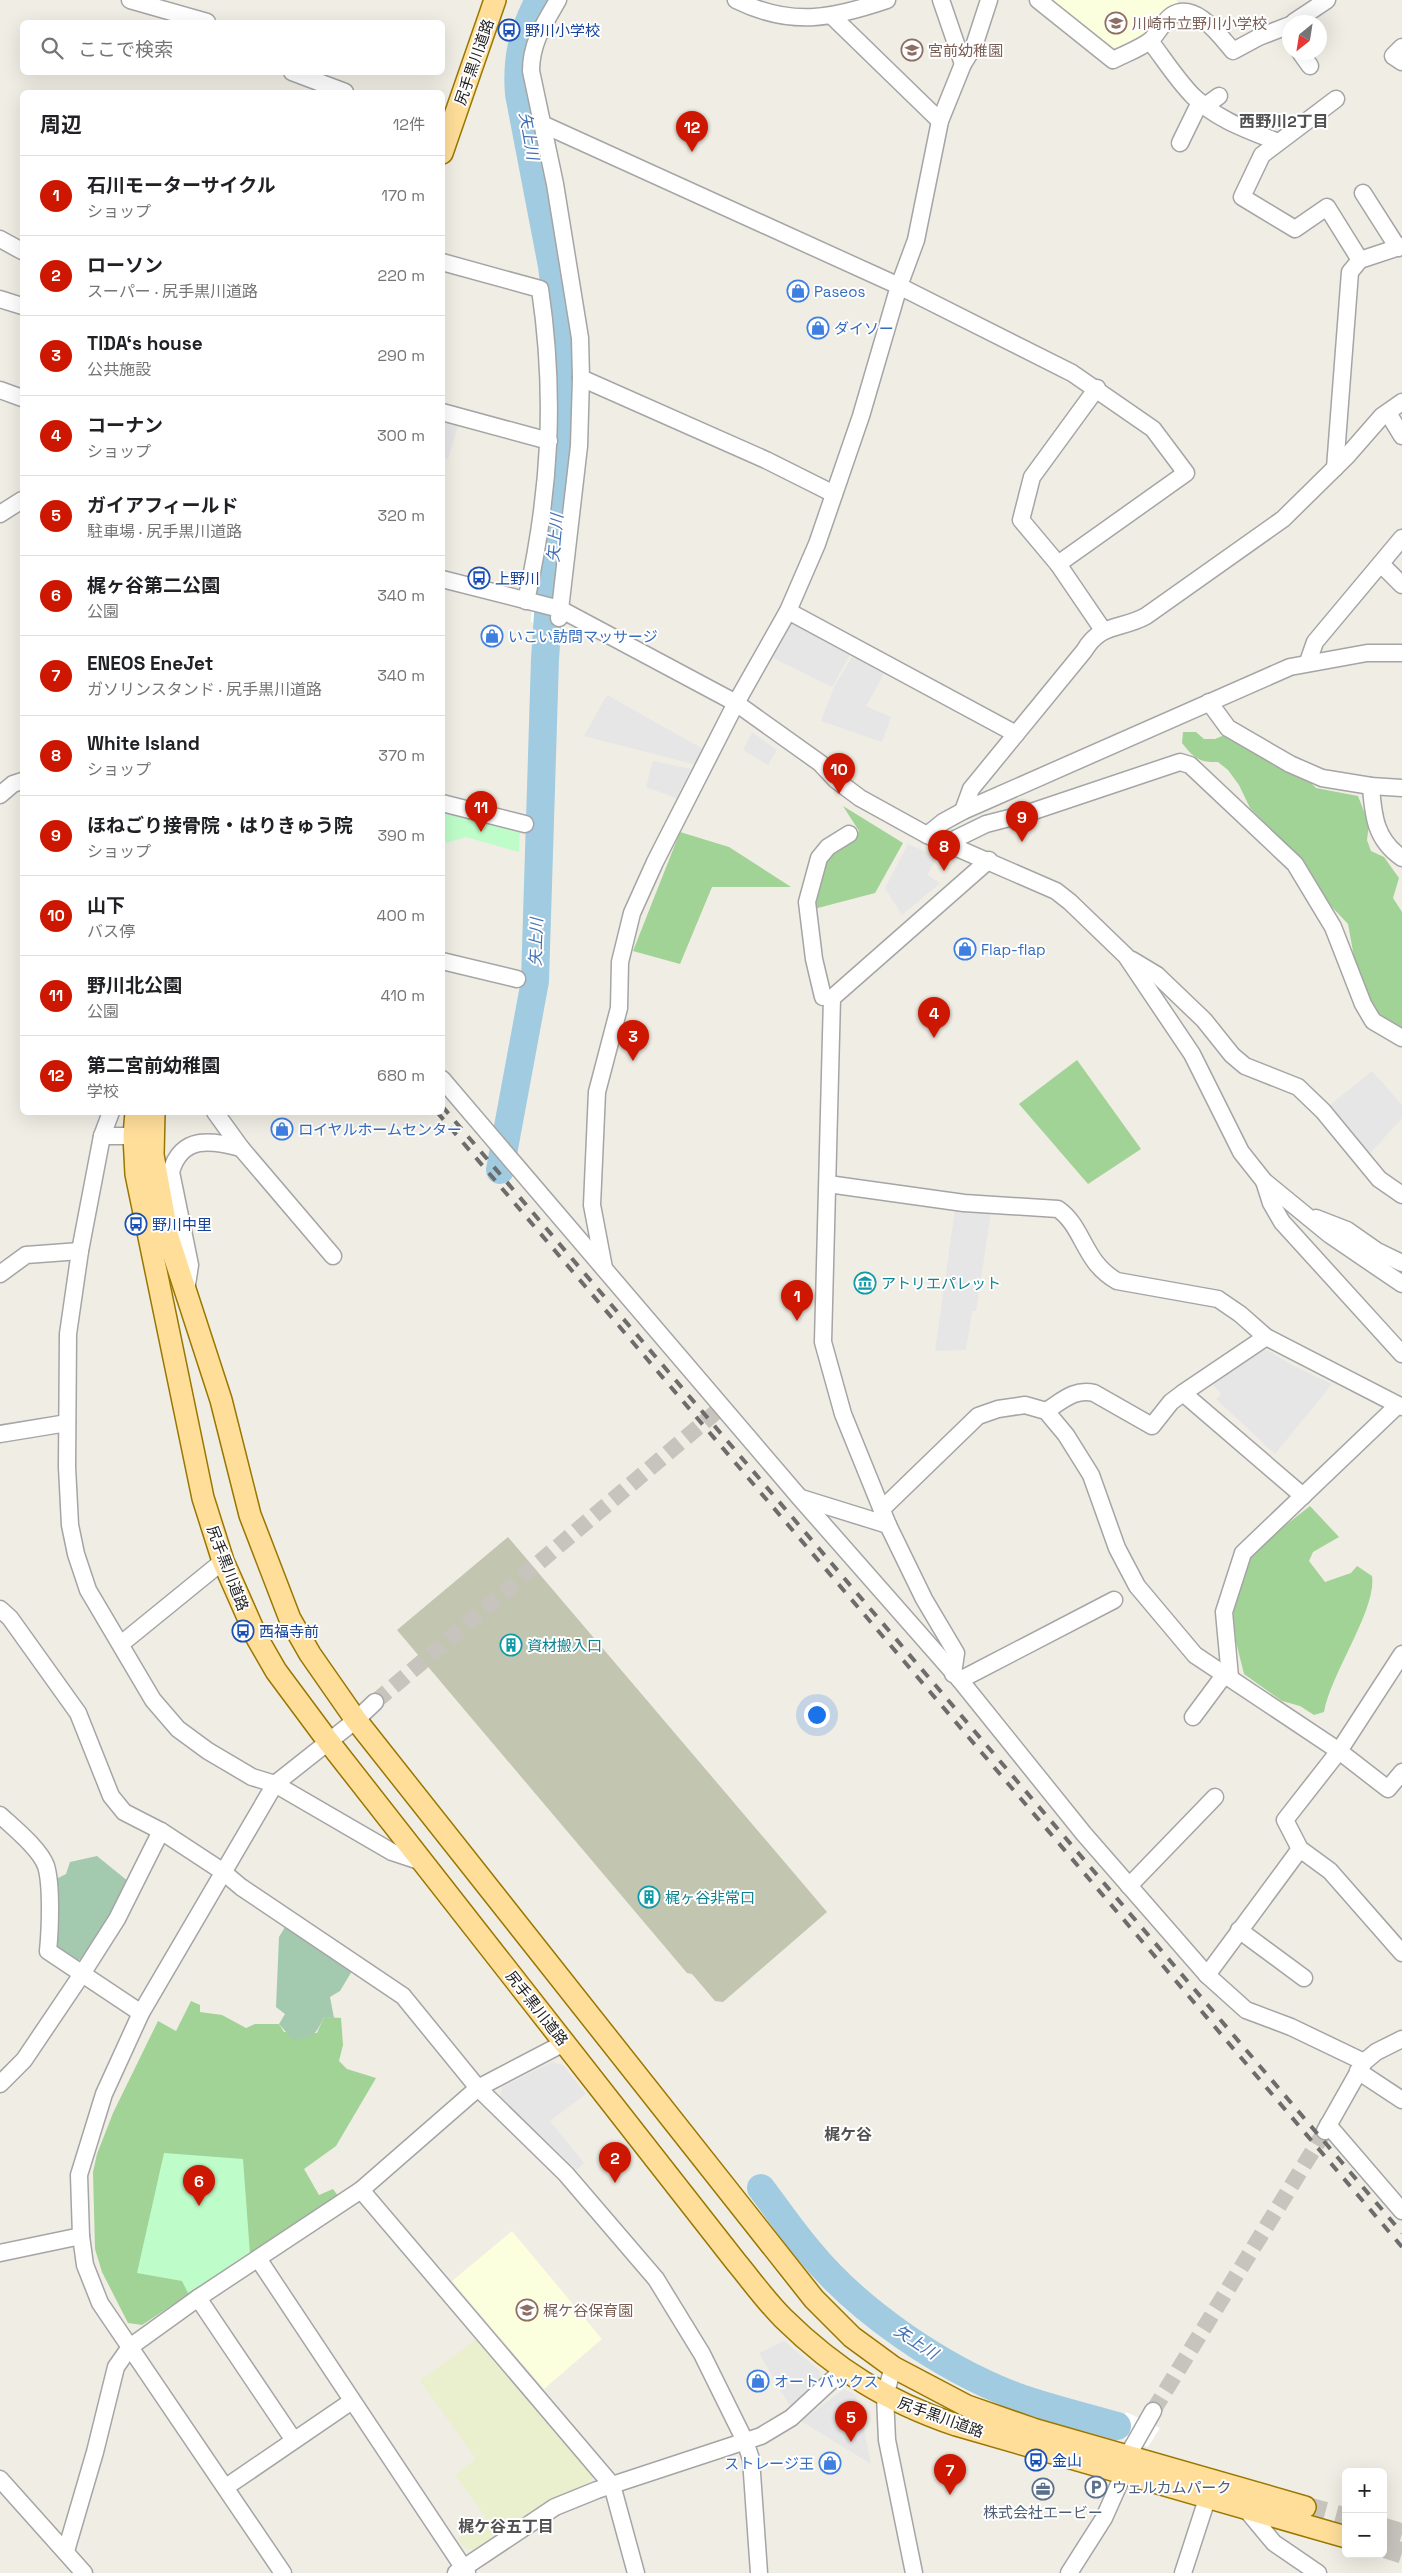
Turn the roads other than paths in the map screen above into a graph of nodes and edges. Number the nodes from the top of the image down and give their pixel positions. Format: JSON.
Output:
{"nodes":[{"id":1,"x":130,"y":0,"type":"edge"},
{"id":2,"x":495,"y":0,"type":"edge"},
{"id":3,"x":558,"y":0,"type":"edge"},
{"id":4,"x":736,"y":0,"type":"edge"},
{"id":5,"x":887,"y":0,"type":"edge"},
{"id":6,"x":941,"y":0,"type":"edge"},
{"id":7,"x":989,"y":0,"type":"edge"},
{"id":8,"x":1038,"y":0,"type":"edge"},
{"id":9,"x":1327,"y":0,"type":"edge"},
{"id":10,"x":1307,"y":15,"type":"edge"},
{"id":11,"x":833,"y":17,"type":"junction"},
{"id":12,"x":200,"y":20,"type":"edge"},
{"id":13,"x":1282,"y":31,"type":"edge"},
{"id":14,"x":1150,"y":41,"type":"junction"},
{"id":15,"x":1402,"y":47,"type":"edge"},
{"id":16,"x":1402,"y":62,"type":"edge"},
{"id":17,"x":963,"y":64,"type":"junction"},
{"id":18,"x":300,"y":75,"type":"edge"},
{"id":19,"x":340,"y":90,"type":"edge"},
{"id":20,"x":1219,"y":96,"type":"dead end"},
{"id":21,"x":1336,"y":99,"type":"dead end"},
{"id":22,"x":1202,"y":104,"type":"junction"},
{"id":23,"x":940,"y":121,"type":"junction"},
{"id":24,"x":540,"y":123,"type":"junction"},
{"id":25,"x":446,"y":128,"type":"edge"},
{"id":26,"x":1278,"y":142,"type":"junction"},
{"id":27,"x":1180,"y":143,"type":"dead end"},
{"id":28,"x":1363,"y":193,"type":"dead end"},
{"id":29,"x":0,"y":239,"type":"edge"},
{"id":30,"x":1400,"y":247,"type":"edge"},
{"id":31,"x":20,"y":250,"type":"edge"},
{"id":32,"x":1360,"y":260,"type":"junction"},
{"id":33,"x":445,"y":263,"type":"edge"},
{"id":34,"x":899,"y":286,"type":"junction"},
{"id":35,"x":0,"y":299,"type":"edge"},
{"id":36,"x":20,"y":305,"type":"edge"},
{"id":37,"x":582,"y":378,"type":"junction"},
{"id":38,"x":1097,"y":388,"type":"junction"},
{"id":39,"x":0,"y":390,"type":"edge"},
{"id":40,"x":20,"y":397,"type":"edge"},
{"id":41,"x":1402,"y":402,"type":"edge"},
{"id":42,"x":1388,"y":412,"type":"junction"},
{"id":43,"x":445,"y":413,"type":"edge"},
{"id":44,"x":1402,"y":436,"type":"edge"},
{"id":45,"x":549,"y":441,"type":"junction"},
{"id":46,"x":1335,"y":468,"type":"junction"},
{"id":47,"x":834,"y":494,"type":"junction"},
{"id":48,"x":20,"y":501,"type":"edge"},
{"id":49,"x":0,"y":514,"type":"edge"},
{"id":50,"x":1402,"y":538,"type":"edge"},
{"id":51,"x":1058,"y":564,"type":"junction"},
{"id":52,"x":1381,"y":564,"type":"junction"},
{"id":53,"x":445,"y":580,"type":"edge"},
{"id":54,"x":1402,"y":585,"type":"edge"},
{"id":55,"x":526,"y":601,"type":"junction"},
{"id":56,"x":788,"y":611,"type":"junction"},
{"id":57,"x":559,"y":614,"type":"junction"},
{"id":58,"x":1103,"y":630,"type":"junction"},
{"id":59,"x":1402,"y":653,"type":"edge"},
{"id":60,"x":1308,"y":662,"type":"junction"},
{"id":61,"x":1209,"y":702,"type":"junction"},
{"id":62,"x":736,"y":703,"type":"junction"},
{"id":63,"x":1016,"y":734,"type":"junction"},
{"id":64,"x":20,"y":782,"type":"edge"},
{"id":65,"x":1371,"y":786,"type":"junction"},
{"id":66,"x":1402,"y":788,"type":"edge"},
{"id":67,"x":0,"y":795,"type":"edge"},
{"id":68,"x":445,"y":804,"type":"edge"},
{"id":69,"x":963,"y":810,"type":"junction"},
{"id":70,"x":525,"y":824,"type":"dead end"},
{"id":71,"x":849,"y":834,"type":"dead end"},
{"id":72,"x":927,"y":835,"type":"junction"},
{"id":73,"x":947,"y":843,"type":"junction"},
{"id":74,"x":1402,"y":858,"type":"edge"},
{"id":75,"x":989,"y":860,"type":"junction"},
{"id":76,"x":1126,"y":956,"type":"junction"},
{"id":77,"x":445,"y":962,"type":"edge"},
{"id":78,"x":517,"y":980,"type":"dead end"},
{"id":79,"x":823,"y":997,"type":"dead end"},
{"id":80,"x":1402,"y":1038,"type":"edge"},
{"id":81,"x":445,"y":1082,"type":"edge"},
{"id":82,"x":110,"y":1115,"type":"edge"},
{"id":83,"x":136,"y":1115,"type":"edge"},
{"id":84,"x":154,"y":1115,"type":"edge"},
{"id":85,"x":217,"y":1115,"type":"edge"},
{"id":86,"x":102,"y":1136,"type":"junction"},
{"id":87,"x":134,"y":1136,"type":"junction"},
{"id":88,"x":242,"y":1148,"type":"junction"},
{"id":89,"x":1264,"y":1181,"type":"junction"},
{"id":90,"x":828,"y":1184,"type":"junction"},
{"id":91,"x":1402,"y":1195,"type":"edge"},
{"id":92,"x":1305,"y":1214,"type":"junction"},
{"id":93,"x":80,"y":1250,"type":"junction"},
{"id":94,"x":333,"y":1256,"type":"dead end"},
{"id":95,"x":1402,"y":1263,"type":"edge"},
{"id":96,"x":604,"y":1268,"type":"junction"},
{"id":97,"x":0,"y":1274,"type":"edge"},
{"id":98,"x":1402,"y":1284,"type":"edge"},
{"id":99,"x":186,"y":1291,"type":"junction"},
{"id":100,"x":1266,"y":1338,"type":"junction"},
{"id":101,"x":1402,"y":1354,"type":"edge"},
{"id":102,"x":1183,"y":1393,"type":"junction"},
{"id":103,"x":1400,"y":1406,"type":"edge"},
{"id":104,"x":1046,"y":1411,"type":"junction"},
{"id":105,"x":67,"y":1423,"type":"junction"},
{"id":106,"x":0,"y":1434,"type":"edge"},
{"id":107,"x":1303,"y":1496,"type":"junction"},
{"id":108,"x":800,"y":1498,"type":"junction"},
{"id":109,"x":883,"y":1508,"type":"junction"},
{"id":110,"x":888,"y":1524,"type":"junction"},
{"id":111,"x":223,"y":1560,"type":"junction"},
{"id":112,"x":1114,"y":1600,"type":"dead end"},
{"id":113,"x":0,"y":1609,"type":"edge"},
{"id":114,"x":120,"y":1644,"type":"junction"},
{"id":115,"x":1402,"y":1654,"type":"edge"},
{"id":116,"x":1227,"y":1676,"type":"junction"},
{"id":117,"x":956,"y":1677,"type":"junction"},
{"id":118,"x":375,"y":1702,"type":"tunnel mouth"},
{"id":119,"x":1193,"y":1717,"type":"dead end"},
{"id":120,"x":356,"y":1720,"type":"junction"},
{"id":121,"x":328,"y":1742,"type":"junction"},
{"id":122,"x":1339,"y":1751,"type":"junction"},
{"id":123,"x":1402,"y":1772,"type":"edge"},
{"id":124,"x":275,"y":1784,"type":"junction"},
{"id":125,"x":1215,"y":1797,"type":"dead end"},
{"id":126,"x":0,"y":1815,"type":"edge"},
{"id":127,"x":161,"y":1831,"type":"junction"},
{"id":128,"x":1300,"y":1849,"type":"junction"},
{"id":129,"x":422,"y":1862,"type":"junction"},
{"id":130,"x":222,"y":1871,"type":"junction"},
{"id":131,"x":1129,"y":1886,"type":"junction"},
{"id":132,"x":1239,"y":1930,"type":"junction"},
{"id":133,"x":1402,"y":1953,"type":"edge"},
{"id":134,"x":82,"y":1974,"type":"junction"},
{"id":135,"x":1207,"y":1975,"type":"junction"},
{"id":136,"x":1304,"y":1978,"type":"dead end"},
{"id":137,"x":141,"y":2013,"type":"junction"},
{"id":138,"x":1402,"y":2039,"type":"edge"},
{"id":139,"x":564,"y":2043,"type":"junction"},
{"id":140,"x":1361,"y":2067,"type":"junction"},
{"id":141,"x":0,"y":2084,"type":"edge"},
{"id":142,"x":478,"y":2088,"type":"junction"},
{"id":143,"x":1402,"y":2100,"type":"edge"},
{"id":144,"x":361,"y":2190,"type":"junction"},
{"id":145,"x":1402,"y":2211,"type":"edge"},
{"id":146,"x":81,"y":2236,"type":"junction"},
{"id":147,"x":0,"y":2254,"type":"edge"},
{"id":148,"x":259,"y":2260,"type":"junction"},
{"id":149,"x":198,"y":2298,"type":"junction"},
{"id":150,"x":130,"y":2347,"type":"junction"},
{"id":151,"x":893,"y":2367,"type":"junction"},
{"id":152,"x":844,"y":2369,"type":"junction"},
{"id":153,"x":885,"y":2396,"type":"junction"},
{"id":154,"x":352,"y":2401,"type":"junction"},
{"id":155,"x":1153,"y":2411,"type":"tunnel mouth"},
{"id":156,"x":293,"y":2439,"type":"junction"},
{"id":157,"x":745,"y":2441,"type":"junction"},
{"id":158,"x":1126,"y":2464,"type":"junction"},
{"id":159,"x":0,"y":2479,"type":"edge"},
{"id":160,"x":612,"y":2485,"type":"junction"},
{"id":161,"x":226,"y":2487,"type":"junction"},
{"id":162,"x":1208,"y":2496,"type":"junction"},
{"id":163,"x":1305,"y":2507,"type":"tunnel mouth"},
{"id":164,"x":1244,"y":2508,"type":"junction"},
{"id":165,"x":1342,"y":2535,"type":"edge"},
{"id":166,"x":66,"y":2551,"type":"junction"},
{"id":167,"x":462,"y":2571,"type":"edge"},
{"id":168,"x":84,"y":2573,"type":"edge"},
{"id":169,"x":283,"y":2573,"type":"edge"},
{"id":170,"x":636,"y":2573,"type":"edge"},
{"id":171,"x":759,"y":2573,"type":"edge"},
{"id":172,"x":914,"y":2573,"type":"edge"},
{"id":173,"x":1069,"y":2573,"type":"edge"},
{"id":174,"x":1183,"y":2573,"type":"edge"},
{"id":175,"x":1318,"y":2573,"type":"edge"}],
"edges":[{"from":1,"to":12,"type":"street"},
{"from":2,"to":25,"type":"main road","name":"尻手黒川道路"},
{"from":3,"to":24,"type":"street"},
{"from":4,"to":11,"type":"street"},
{"from":5,"to":11,"type":"street"},
{"from":6,"to":17,"type":"street"},
{"from":7,"to":17,"type":"street"},
{"from":8,"to":14,"type":"street"},
{"from":9,"to":10,"type":"street"},
{"from":11,"to":23,"type":"street"},
{"from":13,"to":14,"type":"street"},
{"from":14,"to":22,"type":"street"},
{"from":15,"to":16,"type":"street"},
{"from":17,"to":23,"type":"street"},
{"from":18,"to":19,"type":"street"},
{"from":20,"to":22,"type":"street"},
{"from":21,"to":26,"type":"street"},
{"from":22,"to":26,"type":"street"},
{"from":22,"to":27,"type":"street"},
{"from":23,"to":34,"type":"street"},
{"from":24,"to":34,"type":"street"},
{"from":24,"to":37,"type":"street"},
{"from":26,"to":32,"type":"street"},
{"from":28,"to":30,"type":"street"},
{"from":29,"to":31,"type":"street"},
{"from":30,"to":32,"type":"street"},
{"from":32,"to":46,"type":"street"},
{"from":33,"to":45,"type":"street"},
{"from":34,"to":38,"type":"street"},
{"from":34,"to":47,"type":"street"},
{"from":35,"to":36,"type":"street"},
{"from":37,"to":47,"type":"street"},
{"from":37,"to":57,"type":"street"},
{"from":38,"to":51,"type":"street"},
{"from":38,"to":51,"type":"street"},
{"from":39,"to":40,"type":"street"},
{"from":41,"to":42,"type":"street"},
{"from":42,"to":44,"type":"street"},
{"from":42,"to":46,"type":"street"},
{"from":43,"to":45,"type":"street"},
{"from":45,"to":55,"type":"street"},
{"from":46,"to":58,"type":"street"},
{"from":47,"to":56,"type":"street"},
{"from":48,"to":49,"type":"street"},
{"from":50,"to":52,"type":"street"},
{"from":51,"to":58,"type":"street"},
{"from":52,"to":54,"type":"street"},
{"from":52,"to":60,"type":"street"},
{"from":53,"to":55,"type":"street"},
{"from":55,"to":57,"type":"street"},
{"from":56,"to":62,"type":"street"},
{"from":56,"to":63,"type":"street"},
{"from":57,"to":62,"type":"street"},
{"from":58,"to":63,"type":"street"},
{"from":59,"to":60,"type":"street"},
{"from":60,"to":61,"type":"street"},
{"from":61,"to":65,"type":"street"},
{"from":61,"to":69,"type":"street"},
{"from":62,"to":72,"type":"street"},
{"from":62,"to":96,"type":"street"},
{"from":63,"to":69,"type":"street"},
{"from":64,"to":67,"type":"street"},
{"from":65,"to":66,"type":"street"},
{"from":65,"to":74,"type":"street"},
{"from":68,"to":70,"type":"street"},
{"from":69,"to":72,"type":"street"},
{"from":71,"to":79,"type":"street"},
{"from":72,"to":73,"type":"street"},
{"from":73,"to":75,"type":"street"},
{"from":73,"to":80,"type":"street"},
{"from":75,"to":76,"type":"street"},
{"from":75,"to":90,"type":"street"},
{"from":76,"to":89,"type":"street"},
{"from":76,"to":91,"type":"street"},
{"from":77,"to":78,"type":"street"},
{"from":81,"to":96,"type":"street"},
{"from":82,"to":86,"type":"street"},
{"from":83,"to":87,"type":"main road","name":"尻手黒川道路"},
{"from":84,"to":99,"type":"main road","name":"尻手黒川道路"},
{"from":85,"to":88,"type":"street"},
{"from":86,"to":87,"type":"street"},
{"from":86,"to":93,"type":"street"},
{"from":87,"to":111,"type":"main road","name":"尻手黒川道路"},
{"from":88,"to":94,"type":"street"},
{"from":88,"to":99,"type":"street"},
{"from":89,"to":92,"type":"street"},
{"from":89,"to":101,"type":"street"},
{"from":90,"to":100,"type":"street"},
{"from":90,"to":109,"type":"street"},
{"from":92,"to":95,"type":"street"},
{"from":92,"to":98,"type":"street"},
{"from":93,"to":97,"type":"street"},
{"from":93,"to":105,"type":"street"},
{"from":96,"to":108,"type":"street"},
{"from":99,"to":120,"type":"main road","name":"尻手黒川道路"},
{"from":100,"to":102,"type":"street"},
{"from":100,"to":103,"type":"street"},
{"from":102,"to":104,"type":"street"},
{"from":102,"to":107,"type":"street"},
{"from":103,"to":107,"type":"street"},
{"from":104,"to":109,"type":"street"},
{"from":104,"to":116,"type":"street"},
{"from":105,"to":106,"type":"street"},
{"from":105,"to":114,"type":"street"},
{"from":107,"to":116,"type":"street"},
{"from":108,"to":110,"type":"street"},
{"from":108,"to":117,"type":"street"},
{"from":109,"to":110,"type":"street"},
{"from":110,"to":117,"type":"street"},
{"from":111,"to":114,"type":"street"},
{"from":111,"to":121,"type":"main road","name":"尻手黒川道路"},
{"from":112,"to":117,"type":"street"},
{"from":113,"to":127,"type":"street"},
{"from":114,"to":124,"type":"street"},
{"from":115,"to":122,"type":"street"},
{"from":116,"to":119,"type":"street"},
{"from":116,"to":122,"type":"street"},
{"from":117,"to":131,"type":"street"},
{"from":118,"to":120,"type":"street"},
{"from":120,"to":121,"type":"street"},
{"from":120,"to":151,"type":"main road","name":"尻手黒川道路"},
{"from":121,"to":124,"type":"street"},
{"from":121,"to":129,"type":"main road","name":"尻手黒川道路"},
{"from":122,"to":123,"type":"street"},
{"from":122,"to":128,"type":"street"},
{"from":124,"to":129,"type":"street"},
{"from":124,"to":130,"type":"street"},
{"from":125,"to":131,"type":"street"},
{"from":126,"to":134,"type":"street"},
{"from":127,"to":130,"type":"street"},
{"from":127,"to":134,"type":"street"},
{"from":128,"to":132,"type":"street"},
{"from":128,"to":133,"type":"street"},
{"from":129,"to":139,"type":"main road","name":"尻手黒川道路"},
{"from":130,"to":137,"type":"street"},
{"from":130,"to":142,"type":"street"},
{"from":131,"to":135,"type":"street"},
{"from":132,"to":135,"type":"street"},
{"from":132,"to":136,"type":"street"},
{"from":134,"to":137,"type":"street"},
{"from":134,"to":141,"type":"street"},
{"from":135,"to":140,"type":"street"},
{"from":137,"to":146,"type":"street"},
{"from":138,"to":140,"type":"street"},
{"from":139,"to":142,"type":"street"},
{"from":139,"to":152,"type":"main road","name":"尻手黒川道路"},
{"from":140,"to":143,"type":"street"},
{"from":140,"to":145,"type":"street"},
{"from":142,"to":144,"type":"street"},
{"from":142,"to":157,"type":"street"},
{"from":144,"to":148,"type":"street"},
{"from":144,"to":160,"type":"street"},
{"from":146,"to":147,"type":"street"},
{"from":146,"to":150,"type":"street"},
{"from":148,"to":149,"type":"street"},
{"from":148,"to":154,"type":"street"},
{"from":149,"to":150,"type":"street"},
{"from":149,"to":156,"type":"street"},
{"from":150,"to":161,"type":"street"},
{"from":150,"to":166,"type":"street"},
{"from":151,"to":153,"type":"street"},
{"from":151,"to":158,"type":"main road","name":"尻手黒川道路"},
{"from":152,"to":153,"type":"main road","name":"尻手黒川道路"},
{"from":152,"to":157,"type":"street"},
{"from":153,"to":158,"type":"main road","name":"尻手黒川道路"},
{"from":153,"to":172,"type":"street"},
{"from":154,"to":156,"type":"street"},
{"from":154,"to":167,"type":"street"},
{"from":155,"to":158,"type":"street"},
{"from":156,"to":161,"type":"street"},
{"from":157,"to":160,"type":"street"},
{"from":157,"to":171,"type":"street"},
{"from":158,"to":162,"type":"main road","name":"尻手黒川道路"},
{"from":158,"to":163,"type":"main road","name":"尻手黒川道路"},
{"from":158,"to":173,"type":"street"},
{"from":159,"to":166,"type":"street"},
{"from":160,"to":167,"type":"street"},
{"from":160,"to":170,"type":"street"},
{"from":161,"to":169,"type":"street"},
{"from":162,"to":164,"type":"main road","name":"尻手黒川道路"},
{"from":162,"to":174,"type":"street"},
{"from":164,"to":165,"type":"main road","name":"尻手黒川道路"},
{"from":164,"to":175,"type":"street"},
{"from":166,"to":168,"type":"street"}]}
